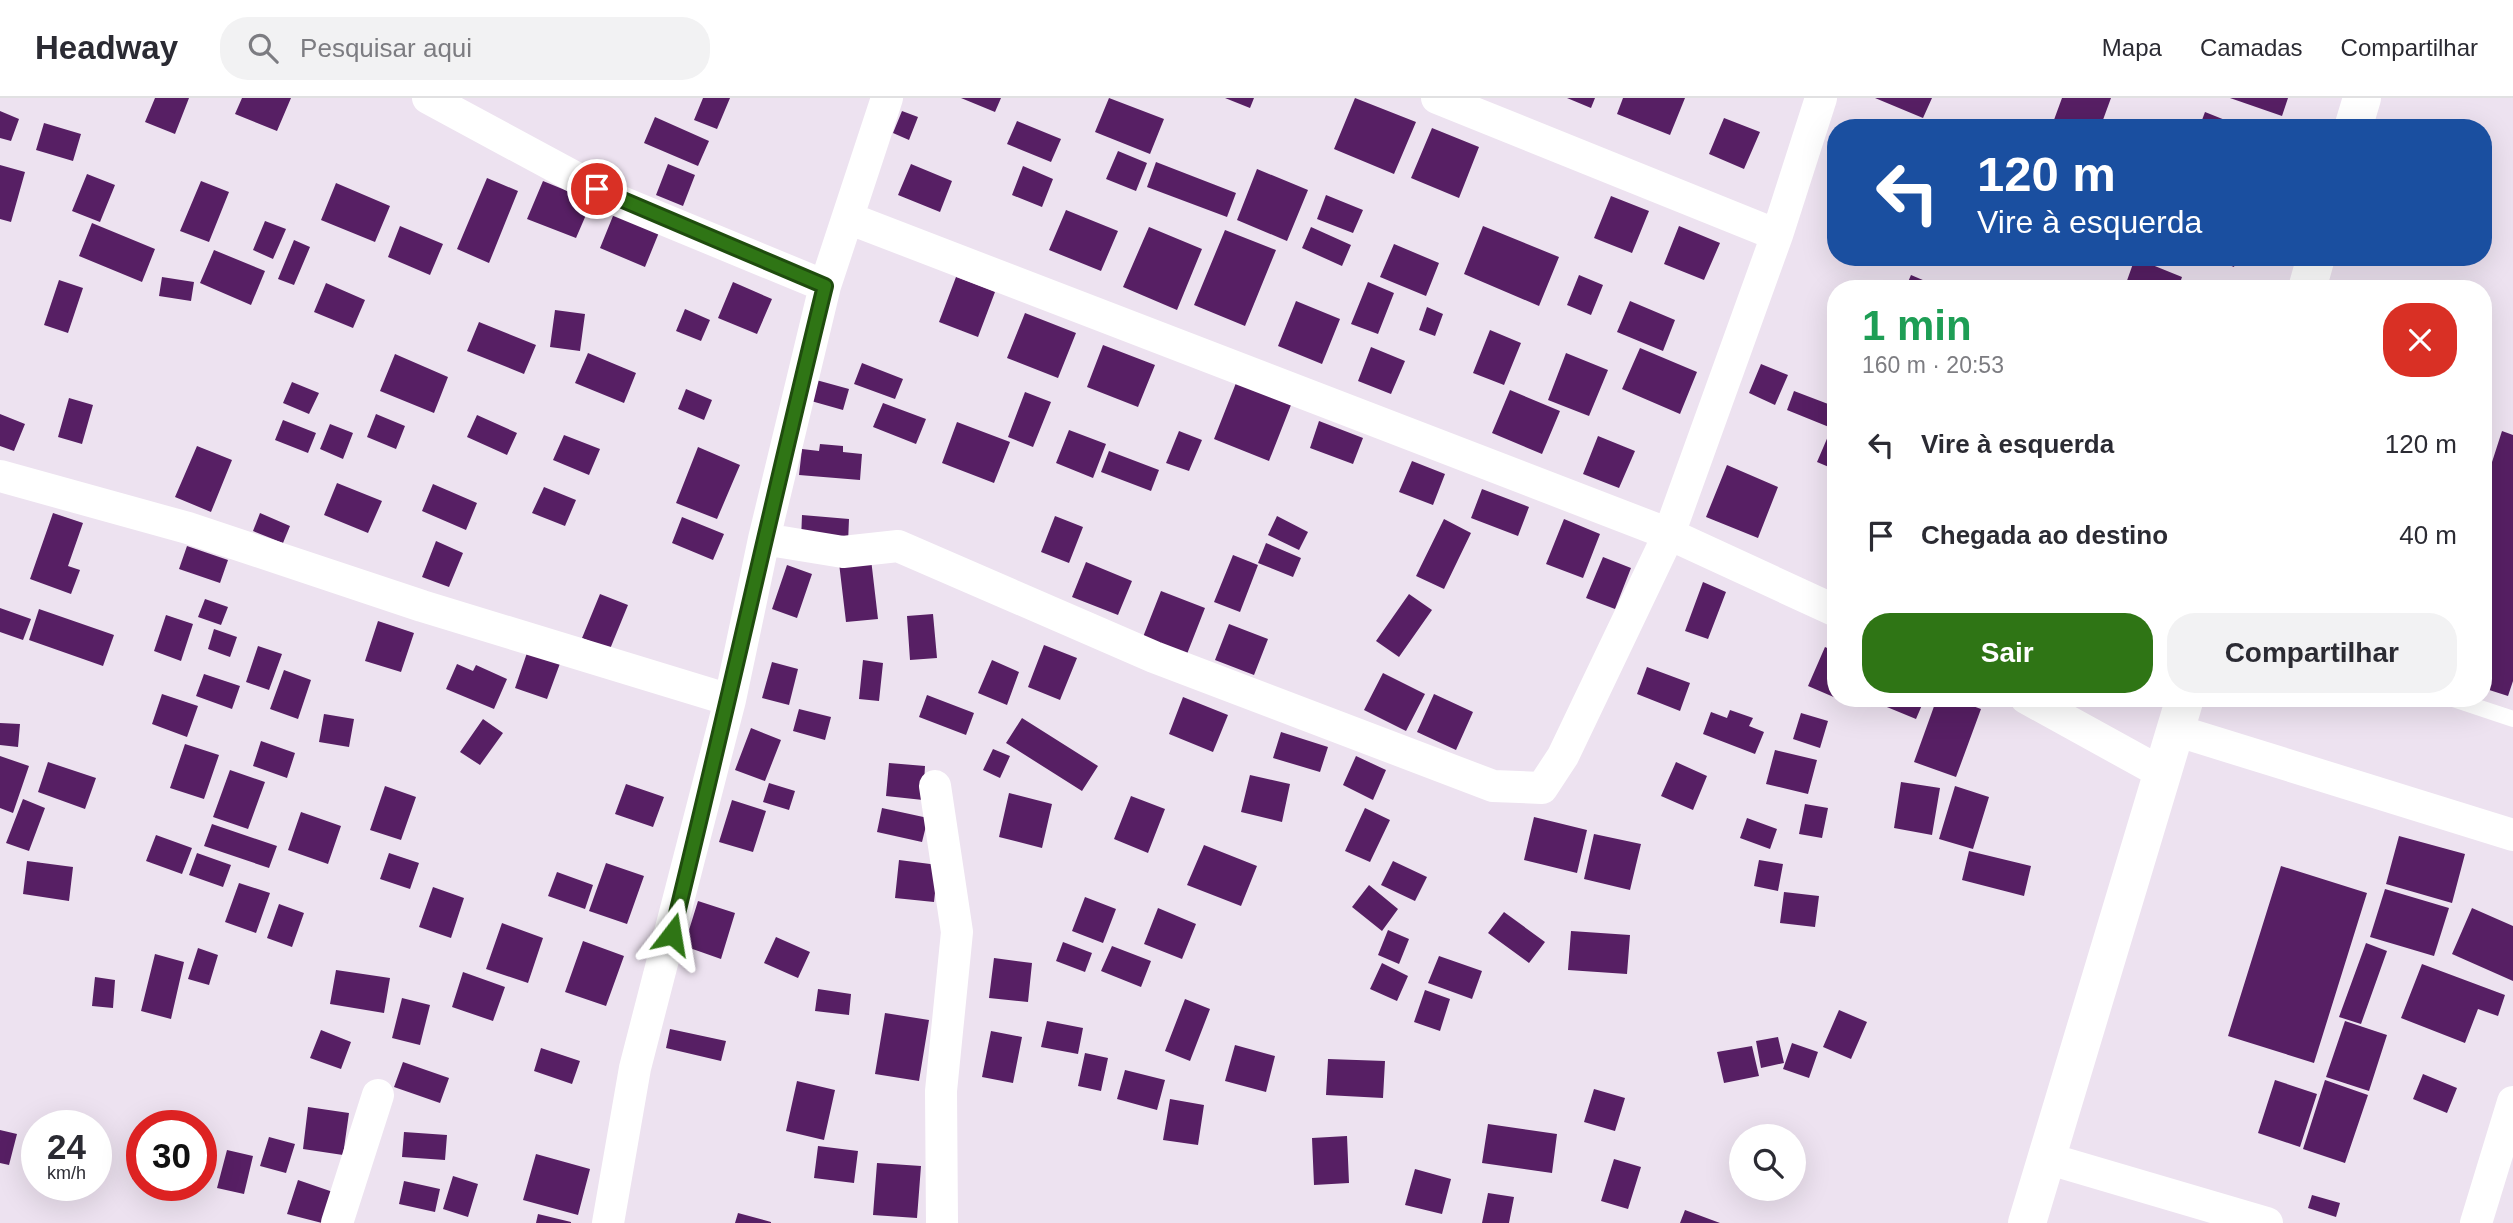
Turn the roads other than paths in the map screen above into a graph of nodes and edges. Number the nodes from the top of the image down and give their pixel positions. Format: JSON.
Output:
{"nodes":[{"id":1,"x":428,"y":98,"type":"edge"},
{"id":2,"x":887,"y":98,"type":"edge"},
{"id":3,"x":1437,"y":98,"type":"edge"},
{"id":4,"x":1821,"y":98,"type":"edge"},
{"id":5,"x":2362,"y":98,"type":"edge"},
{"id":6,"x":2356,"y":119,"type":"edge"},
{"id":7,"x":848,"y":218,"type":"junction"},
{"id":8,"x":1777,"y":235,"type":"junction"},
{"id":9,"x":825,"y":286,"type":"junction"},
{"id":10,"x":0,"y":476,"type":"edge"},
{"id":11,"x":1669,"y":534,"type":"junction"},
{"id":12,"x":764,"y":539,"type":"junction"},
{"id":13,"x":1827,"y":607,"type":"edge"},
{"id":14,"x":730,"y":700,"type":"junction"},
{"id":15,"x":2042,"y":707,"type":"edge"},
{"id":16,"x":2477,"y":707,"type":"edge"},
{"id":17,"x":2180,"y":714,"type":"edge"},
{"id":18,"x":2513,"y":719,"type":"edge"},
{"id":19,"x":2162,"y":773,"type":"junction"},
{"id":20,"x":935,"y":786,"type":"dead end"},
{"id":21,"x":2513,"y":835,"type":"edge"},
{"id":22,"x":378,"y":1095,"type":"dead end"},
{"id":23,"x":2513,"y":1102,"type":"edge"},
{"id":24,"x":2046,"y":1158,"type":"junction"},
{"id":25,"x":337,"y":1223,"type":"edge"},
{"id":26,"x":608,"y":1223,"type":"edge"},
{"id":27,"x":942,"y":1223,"type":"edge"},
{"id":28,"x":2027,"y":1223,"type":"edge"},
{"id":29,"x":2267,"y":1223,"type":"edge"},
{"id":30,"x":2476,"y":1223,"type":"edge"}],
"edges":[{"from":1,"to":9,"type":"street"},
{"from":2,"to":7,"type":"street"},
{"from":3,"to":8,"type":"street"},
{"from":4,"to":8,"type":"street"},
{"from":5,"to":6,"type":"main road"},
{"from":7,"to":9,"type":"street"},
{"from":7,"to":11,"type":"street"},
{"from":8,"to":11,"type":"street"},
{"from":9,"to":12,"type":"street"},
{"from":10,"to":14,"type":"street"},
{"from":11,"to":12,"type":"street"},
{"from":11,"to":13,"type":"street"},
{"from":12,"to":14,"type":"street"},
{"from":14,"to":26,"type":"street"},
{"from":15,"to":19,"type":"street"},
{"from":16,"to":18,"type":"lane"},
{"from":17,"to":19,"type":"main road"},
{"from":17,"to":21,"type":"street"},
{"from":19,"to":24,"type":"main road"},
{"from":20,"to":27,"type":"street"},
{"from":22,"to":25,"type":"street"},
{"from":23,"to":30,"type":"street"},
{"from":24,"to":28,"type":"main road"},
{"from":24,"to":29,"type":"street"}]}
